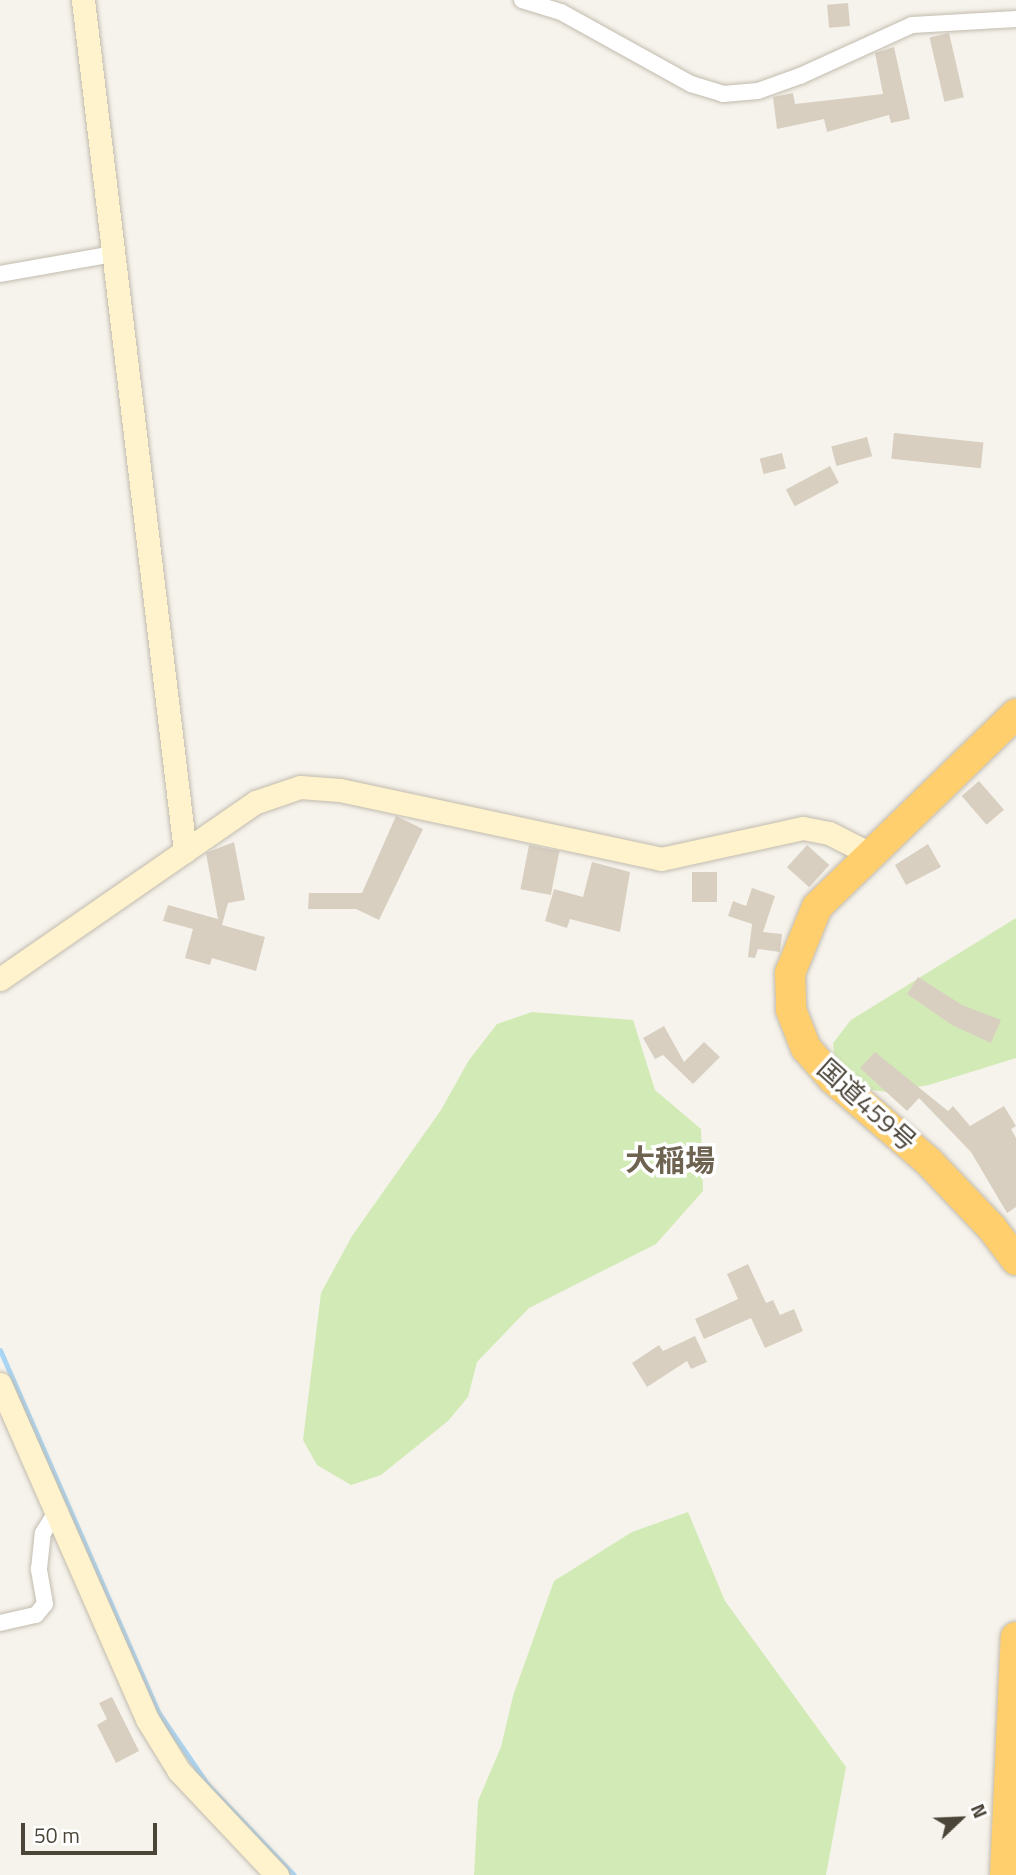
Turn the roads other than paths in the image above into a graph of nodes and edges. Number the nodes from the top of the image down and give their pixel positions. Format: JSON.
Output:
{"nodes":[{"id":1,"x":83,"y":0,"type":"edge"},
{"id":2,"x":522,"y":0,"type":"edge"},
{"id":3,"x":1016,"y":19,"type":"edge"},
{"id":4,"x":113,"y":254,"type":"junction"},
{"id":5,"x":0,"y":274,"type":"edge"},
{"id":6,"x":1016,"y":714,"type":"edge"},
{"id":7,"x":185,"y":850,"type":"junction"},
{"id":8,"x":868,"y":853,"type":"junction"},
{"id":9,"x":0,"y":979,"type":"edge"},
{"id":10,"x":1011,"y":1244,"type":"edge"},
{"id":11,"x":0,"y":1384,"type":"edge"},
{"id":12,"x":56,"y":1512,"type":"junction"},
{"id":13,"x":0,"y":1623,"type":"edge"},
{"id":14,"x":1016,"y":1637,"type":"edge"},
{"id":15,"x":1009,"y":1868,"type":"edge"},
{"id":16,"x":277,"y":1875,"type":"edge"}],
"edges":[{"from":1,"to":4,"type":"street"},
{"from":2,"to":3,"type":"street"},
{"from":4,"to":5,"type":"street"},
{"from":4,"to":7,"type":"street"},
{"from":6,"to":8,"type":"highway","name":"国道459号"},
{"from":7,"to":8,"type":"street"},
{"from":7,"to":9,"type":"street"},
{"from":8,"to":10,"type":"highway","name":"国道459号"},
{"from":11,"to":12,"type":"street"},
{"from":12,"to":13,"type":"street"},
{"from":12,"to":16,"type":"street"},
{"from":14,"to":15,"type":"highway"}]}
